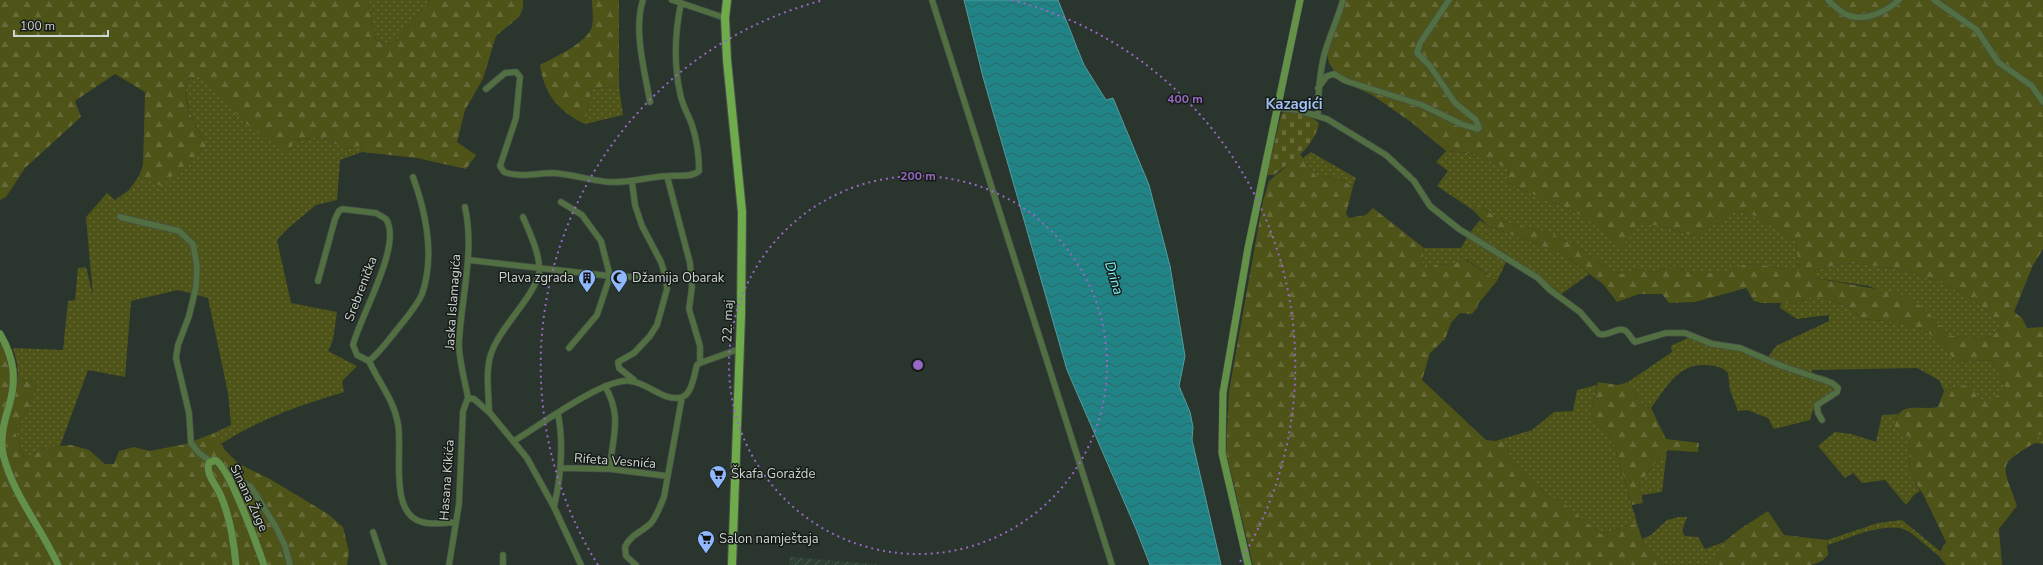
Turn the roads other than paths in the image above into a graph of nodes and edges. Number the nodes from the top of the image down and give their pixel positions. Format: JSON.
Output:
{"nodes":[{"id":1,"x":643,"y":0,"type":"edge"},
{"id":2,"x":672,"y":0,"type":"edge"},
{"id":3,"x":727,"y":0,"type":"edge"},
{"id":4,"x":932,"y":0,"type":"edge"},
{"id":5,"x":1300,"y":0,"type":"edge"},
{"id":6,"x":1343,"y":0,"type":"edge"},
{"id":7,"x":1449,"y":0,"type":"edge"},
{"id":8,"x":1828,"y":0,"type":"edge"},
{"id":9,"x":1899,"y":0,"type":"edge"},
{"id":10,"x":1934,"y":0,"type":"edge"},
{"id":11,"x":681,"y":4,"type":"junction"},
{"id":12,"x":725,"y":18,"type":"junction"},
{"id":13,"x":1318,"y":88,"type":"junction"},
{"id":14,"x":486,"y":89,"type":"dead end"},
{"id":15,"x":650,"y":102,"type":"dead end"},
{"id":16,"x":2043,"y":102,"type":"edge"},
{"id":17,"x":1278,"y":108,"type":"junction"},
{"id":18,"x":1318,"y":116,"type":"junction"},
{"id":19,"x":667,"y":176,"type":"junction"},
{"id":20,"x":413,"y":177,"type":"dead end"},
{"id":21,"x":632,"y":182,"type":"junction"},
{"id":22,"x":561,"y":202,"type":"dead end"},
{"id":23,"x":465,"y":207,"type":"dead end"},
{"id":24,"x":120,"y":217,"type":"dead end"},
{"id":25,"x":523,"y":217,"type":"dead end"},
{"id":26,"x":469,"y":260,"type":"junction"},
{"id":27,"x":539,"y":268,"type":"junction"},
{"id":28,"x":610,"y":276,"type":"junction"},
{"id":29,"x":666,"y":278,"type":"junction"},
{"id":30,"x":318,"y":281,"type":"dead end"},
{"id":31,"x":0,"y":334,"type":"edge"},
{"id":32,"x":569,"y":348,"type":"dead end"},
{"id":33,"x":739,"y":349,"type":"junction"},
{"id":34,"x":368,"y":361,"type":"junction"},
{"id":35,"x":700,"y":363,"type":"junction"},
{"id":36,"x":636,"y":381,"type":"junction"},
{"id":37,"x":605,"y":386,"type":"junction"},
{"id":38,"x":682,"y":397,"type":"junction"},
{"id":39,"x":468,"y":398,"type":"junction"},
{"id":40,"x":490,"y":412,"type":"junction"},
{"id":41,"x":558,"y":414,"type":"junction"},
{"id":42,"x":1822,"y":420,"type":"dead end"},
{"id":43,"x":514,"y":441,"type":"junction"},
{"id":44,"x":211,"y":462,"type":"junction"},
{"id":45,"x":561,"y":468,"type":"junction"},
{"id":46,"x":610,"y":469,"type":"junction"},
{"id":47,"x":226,"y":473,"type":"junction"},
{"id":48,"x":667,"y":476,"type":"junction"},
{"id":49,"x":554,"y":507,"type":"junction"},
{"id":50,"x":456,"y":522,"type":"junction"},
{"id":51,"x":373,"y":532,"type":"dead end"},
{"id":52,"x":504,"y":555,"type":"dead end"},
{"id":53,"x":58,"y":565,"type":"edge"},
{"id":54,"x":236,"y":565,"type":"edge"},
{"id":55,"x":264,"y":565,"type":"edge"},
{"id":56,"x":290,"y":565,"type":"edge"},
{"id":57,"x":384,"y":565,"type":"edge"},
{"id":58,"x":449,"y":565,"type":"edge"},
{"id":59,"x":503,"y":565,"type":"edge"},
{"id":60,"x":581,"y":565,"type":"edge"},
{"id":61,"x":636,"y":565,"type":"edge"},
{"id":62,"x":732,"y":565,"type":"edge"},
{"id":63,"x":1112,"y":565,"type":"edge"},
{"id":64,"x":1248,"y":565,"type":"edge"}],
"edges":[{"from":1,"to":15,"type":"street"},
{"from":2,"to":11,"type":"street"},
{"from":3,"to":12,"type":"main road","name":"22. maj"},
{"from":4,"to":63,"type":"street"},
{"from":5,"to":17,"type":"street"},
{"from":6,"to":13,"type":"street"},
{"from":7,"to":13,"type":"street"},
{"from":8,"to":9,"type":"street"},
{"from":10,"to":16,"type":"street"},
{"from":11,"to":12,"type":"street"},
{"from":11,"to":19,"type":"street"},
{"from":12,"to":33,"type":"main road","name":"22. maj"},
{"from":13,"to":18,"type":"street"},
{"from":14,"to":21,"type":"street"},
{"from":17,"to":18,"type":"street"},
{"from":17,"to":64,"type":"street"},
{"from":18,"to":42,"type":"street"},
{"from":19,"to":21,"type":"street"},
{"from":19,"to":35,"type":"street"},
{"from":20,"to":34,"type":"street"},
{"from":21,"to":29,"type":"street"},
{"from":22,"to":28,"type":"street"},
{"from":23,"to":26,"type":"street","name":"Jaska Islamagića"},
{"from":24,"to":44,"type":"street"},
{"from":25,"to":27,"type":"street"},
{"from":26,"to":27,"type":"street"},
{"from":26,"to":39,"type":"street","name":"Jaska Islamagića"},
{"from":27,"to":28,"type":"street"},
{"from":27,"to":40,"type":"street"},
{"from":28,"to":29,"type":"street"},
{"from":28,"to":32,"type":"street"},
{"from":29,"to":36,"type":"street"},
{"from":30,"to":34,"type":"street","name":"Srebrenička"},
{"from":31,"to":53,"type":"street"},
{"from":33,"to":35,"type":"street"},
{"from":33,"to":62,"type":"main road","name":"22. maj"},
{"from":34,"to":50,"type":"street","name":"Srebrenička"},
{"from":35,"to":38,"type":"street"},
{"from":36,"to":37,"type":"street"},
{"from":36,"to":38,"type":"street"},
{"from":37,"to":41,"type":"street"},
{"from":37,"to":46,"type":"street"},
{"from":38,"to":48,"type":"street","name":"Rifeta Vesnića"},
{"from":39,"to":40,"type":"street"},
{"from":39,"to":50,"type":"street","name":"Hasana Kikića"},
{"from":40,"to":43,"type":"street"},
{"from":41,"to":43,"type":"street"},
{"from":41,"to":45,"type":"street"},
{"from":43,"to":49,"type":"street"},
{"from":44,"to":47,"type":"street","name":"Sinana Žuge"},
{"from":44,"to":54,"type":"street","name":"Sinana Žuge"},
{"from":45,"to":46,"type":"street","name":"Rifeta Vesnića"},
{"from":45,"to":49,"type":"street"},
{"from":46,"to":48,"type":"street","name":"Rifeta Vesnića"},
{"from":47,"to":55,"type":"street","name":"Sinana Žuge"},
{"from":47,"to":56,"type":"street"},
{"from":48,"to":61,"type":"street","name":"Rifeta Vesnića"},
{"from":49,"to":60,"type":"street"},
{"from":50,"to":58,"type":"street","name":"Hasana Kikića"},
{"from":51,"to":57,"type":"street"},
{"from":52,"to":59,"type":"street"}]}
